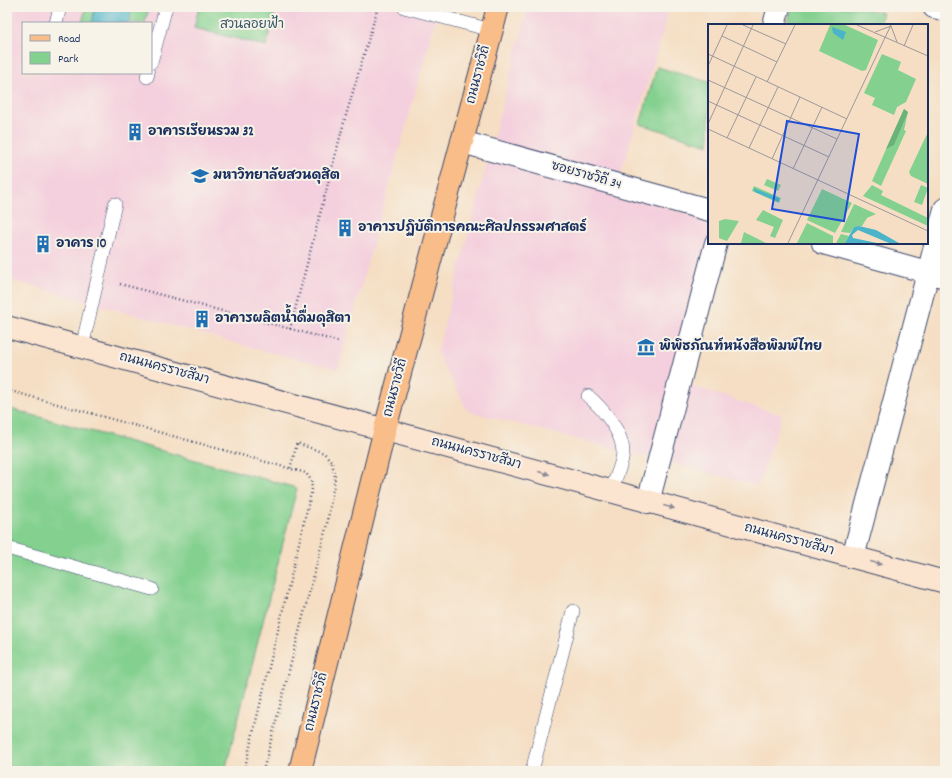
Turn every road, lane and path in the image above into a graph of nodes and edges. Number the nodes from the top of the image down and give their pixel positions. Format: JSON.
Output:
{"nodes":[{"id":1,"x":60,"y":7,"type":"edge"},
{"id":2,"x":166,"y":7,"type":"edge"},
{"id":3,"x":378,"y":7,"type":"edge"},
{"id":4,"x":404,"y":7,"type":"edge"},
{"id":5,"x":498,"y":7,"type":"edge"},
{"id":6,"x":779,"y":7,"type":"edge"},
{"id":7,"x":934,"y":7,"type":"edge"},
{"id":8,"x":945,"y":10,"type":"edge"},
{"id":9,"x":56,"y":22,"type":"edge"},
{"id":10,"x":774,"y":24,"type":"edge"},
{"id":11,"x":491,"y":30,"type":"junction"},
{"id":12,"x":152,"y":58,"type":"edge"},
{"id":13,"x":462,"y":142,"type":"junction"},
{"id":14,"x":115,"y":204,"type":"dead end"},
{"id":15,"x":945,"y":209,"type":"edge"},
{"id":16,"x":708,"y":210,"type":"edge"},
{"id":17,"x":716,"y":244,"type":"edge"},
{"id":18,"x":827,"y":244,"type":"edge"},
{"id":19,"x":936,"y":275,"type":"edge"},
{"id":20,"x":98,"y":278,"type":"junction"},
{"id":21,"x":7,"y":327,"type":"edge"},
{"id":22,"x":290,"y":329,"type":"junction"},
{"id":23,"x":340,"y":342,"type":"dead end"},
{"id":24,"x":82,"y":347,"type":"junction"},
{"id":25,"x":7,"y":390,"type":"edge"},
{"id":26,"x":588,"y":396,"type":"dead end"},
{"id":27,"x":385,"y":429,"type":"junction"},
{"id":28,"x":290,"y":469,"type":"junction"},
{"id":29,"x":611,"y":491,"type":"junction"},
{"id":30,"x":648,"y":502,"type":"junction"},
{"id":31,"x":7,"y":548,"type":"edge"},
{"id":32,"x":853,"y":557,"type":"junction"},
{"id":33,"x":945,"y":582,"type":"edge"},
{"id":34,"x":152,"y":589,"type":"dead end"},
{"id":35,"x":573,"y":611,"type":"dead end"},
{"id":36,"x":244,"y":771,"type":"edge"},
{"id":37,"x":263,"y":771,"type":"edge"},
{"id":38,"x":300,"y":771,"type":"edge"},
{"id":39,"x":532,"y":771,"type":"edge"}],
"edges":[{"from":1,"to":9,"type":"lane"},
{"from":2,"to":12,"type":"lane"},
{"from":3,"to":22,"type":"path"},
{"from":4,"to":11,"type":"lane"},
{"from":5,"to":11,"type":"main road","name":"ถนนราชวิถี"},
{"from":6,"to":10,"type":"street"},
{"from":7,"to":8,"type":"street"},
{"from":11,"to":13,"type":"main road","name":"ถนนราชวิถี"},
{"from":13,"to":16,"type":"street","name":"ซอยราชวิถี 34"},
{"from":13,"to":27,"type":"main road","name":"ถนนราชวิถี"},
{"from":14,"to":20,"type":"lane"},
{"from":15,"to":19,"type":"street"},
{"from":17,"to":30,"type":"street"},
{"from":18,"to":19,"type":"street"},
{"from":19,"to":32,"type":"street"},
{"from":20,"to":22,"type":"path"},
{"from":20,"to":24,"type":"lane"},
{"from":21,"to":24,"type":"main road","name":"ถนนนครราชสีมา"},
{"from":22,"to":23,"type":"path"},
{"from":24,"to":27,"type":"main road","name":"ถนนนครราชสีมา"},
{"from":25,"to":28,"type":"path"},
{"from":26,"to":29,"type":"lane"},
{"from":27,"to":29,"type":"main road","name":"ถนนนครราชสีมา","one_way":true},
{"from":27,"to":38,"type":"main road","name":"ถนนราชวิถี"},
{"from":28,"to":36,"type":"path"},
{"from":28,"to":37,"type":"path"},
{"from":29,"to":30,"type":"main road","name":"ถนนนครราชสีมา"},
{"from":30,"to":32,"type":"main road","name":"ถนนนครราชสีมา","one_way":true},
{"from":31,"to":34,"type":"lane"},
{"from":32,"to":33,"type":"main road","name":"ถนนนครราชสีมา","one_way":true},
{"from":35,"to":39,"type":"lane"}]}
